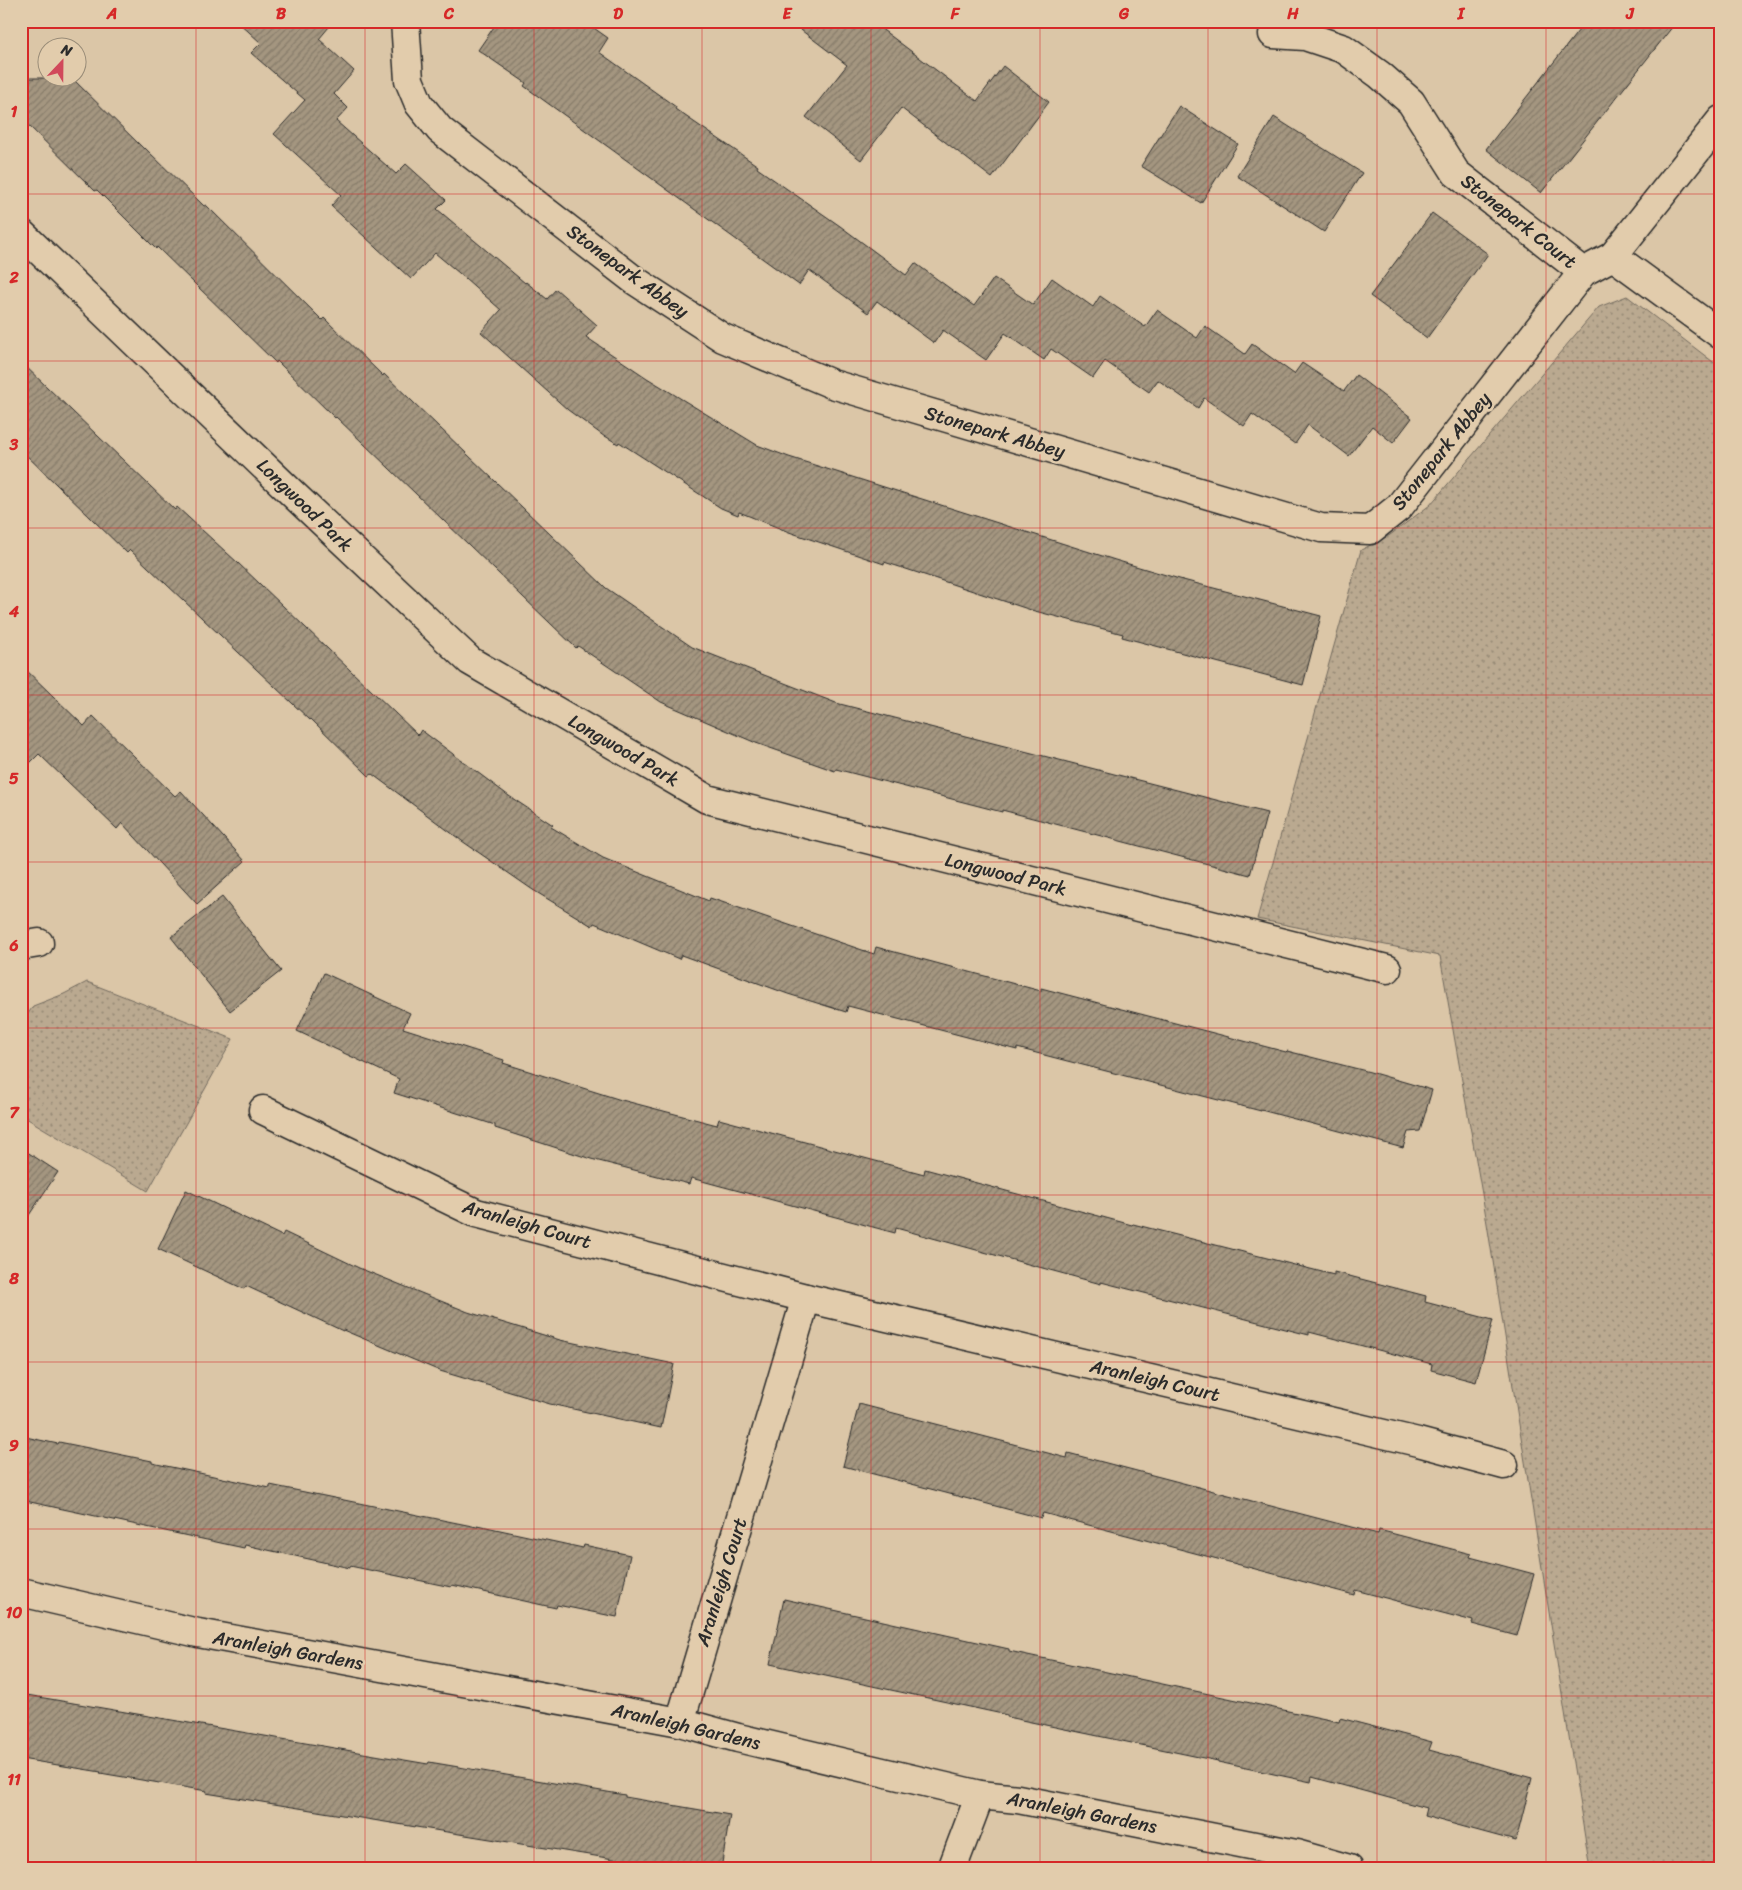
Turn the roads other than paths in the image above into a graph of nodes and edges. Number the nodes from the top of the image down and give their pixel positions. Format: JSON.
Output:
{"nodes":[{"id":1,"x":405,"y":21,"type":"edge"},
{"id":2,"x":1273,"y":34,"type":"dead end"},
{"id":3,"x":1721,"y":120,"type":"edge"},
{"id":4,"x":21,"y":233,"type":"edge"},
{"id":5,"x":1613,"y":256,"type":"junction"},
{"id":6,"x":1583,"y":272,"type":"junction"},
{"id":7,"x":1721,"y":335,"type":"edge"},
{"id":8,"x":1387,"y":969,"type":"dead end"},
{"id":9,"x":263,"y":1110,"type":"dead end"},
{"id":10,"x":806,"y":1298,"type":"junction"},
{"id":11,"x":1504,"y":1465,"type":"dead end"},
{"id":12,"x":21,"y":1592,"type":"edge"},
{"id":13,"x":680,"y":1722,"type":"junction"},
{"id":14,"x":980,"y":1795,"type":"junction"},
{"id":15,"x":952,"y":1869,"type":"edge"},
{"id":16,"x":1349,"y":1869,"type":"edge"}],
"edges":[{"from":1,"to":6,"type":"street","name":"Stonepark Abbey"},
{"from":2,"to":6,"type":"street","name":"Stonepark Court"},
{"from":3,"to":5,"type":"street","name":"Stonepark Abbey"},
{"from":4,"to":8,"type":"street","name":"Longwood Park"},
{"from":5,"to":6,"type":"street","name":"Stonepark Abbey"},
{"from":5,"to":7,"type":"street"},
{"from":9,"to":10,"type":"street","name":"Aranleigh Court"},
{"from":10,"to":11,"type":"street","name":"Aranleigh Court"},
{"from":10,"to":13,"type":"street","name":"Aranleigh Court"},
{"from":12,"to":13,"type":"street","name":"Aranleigh Gardens"},
{"from":13,"to":14,"type":"street","name":"Aranleigh Gardens"},
{"from":14,"to":15,"type":"street"},
{"from":14,"to":16,"type":"street","name":"Aranleigh Gardens"}]}
